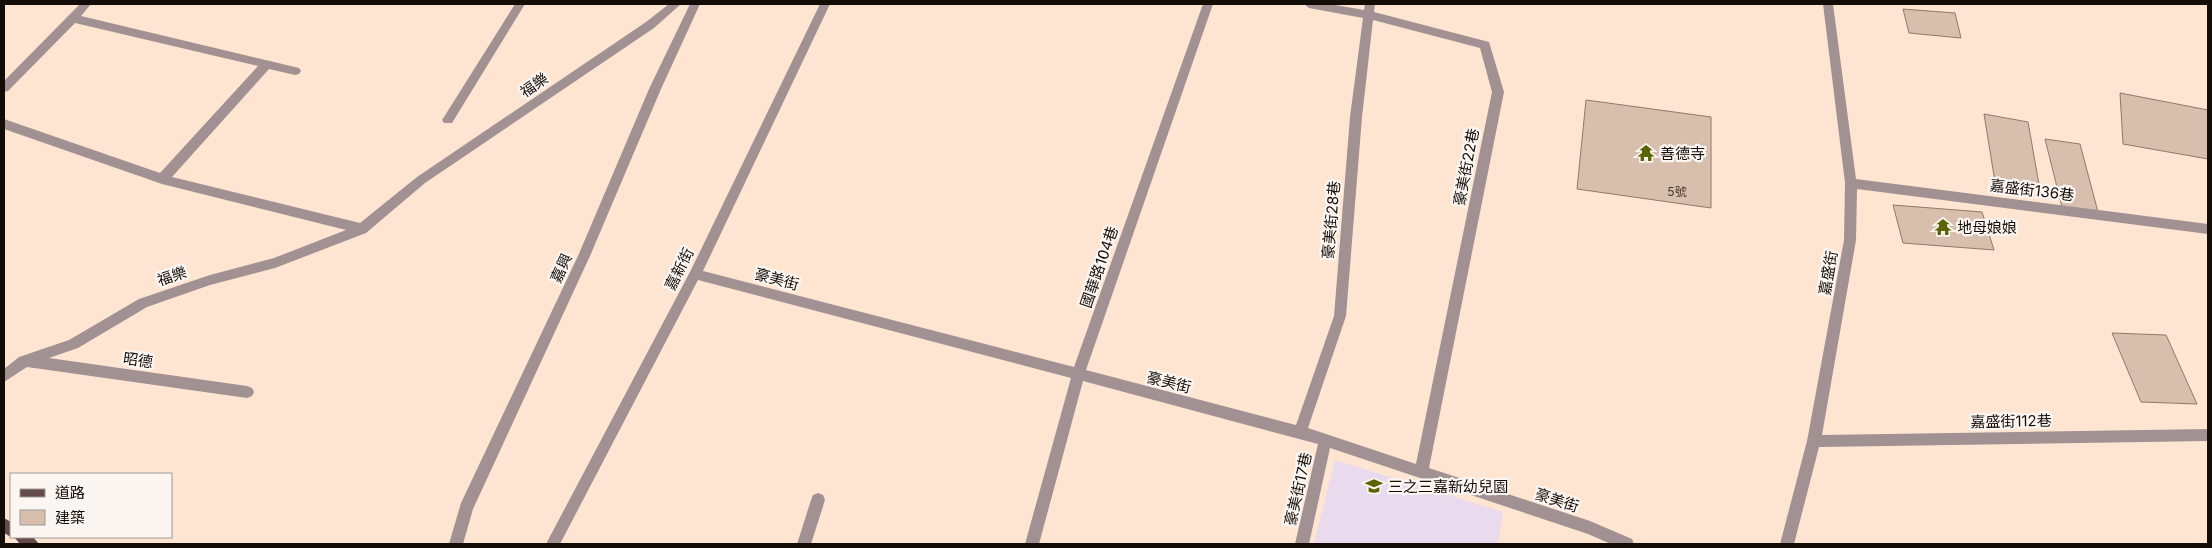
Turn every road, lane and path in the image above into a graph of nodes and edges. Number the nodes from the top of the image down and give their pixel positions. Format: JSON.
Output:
{"nodes":[{"id":1,"x":86,"y":4,"type":"edge"},
{"id":2,"x":520,"y":4,"type":"edge"},
{"id":3,"x":676,"y":4,"type":"edge"},
{"id":4,"x":695,"y":4,"type":"edge"},
{"id":5,"x":824,"y":4,"type":"edge"},
{"id":6,"x":1208,"y":4,"type":"edge"},
{"id":7,"x":1309,"y":4,"type":"edge"},
{"id":8,"x":1828,"y":4,"type":"edge"},
{"id":9,"x":1369,"y":9,"type":"edge"},
{"id":10,"x":73,"y":18,"type":"junction"},
{"id":11,"x":266,"y":65,"type":"junction"},
{"id":12,"x":295,"y":72,"type":"dead end"},
{"id":13,"x":4,"y":88,"type":"edge"},
{"id":14,"x":448,"y":120,"type":"dead end"},
{"id":15,"x":4,"y":124,"type":"edge"},
{"id":16,"x":162,"y":179,"type":"junction"},
{"id":17,"x":1851,"y":183,"type":"junction"},
{"id":18,"x":2208,"y":228,"type":"edge"},
{"id":19,"x":362,"y":229,"type":"junction"},
{"id":20,"x":695,"y":274,"type":"junction"},
{"id":21,"x":24,"y":361,"type":"junction"},
{"id":22,"x":4,"y":376,"type":"edge"},
{"id":23,"x":1078,"y":376,"type":"junction"},
{"id":24,"x":248,"y":392,"type":"dead end"},
{"id":25,"x":1300,"y":432,"type":"junction"},
{"id":26,"x":2208,"y":434,"type":"edge"},
{"id":27,"x":1326,"y":440,"type":"junction"},
{"id":28,"x":1814,"y":440,"type":"junction"},
{"id":29,"x":1421,"y":472,"type":"junction"},
{"id":30,"x":818,"y":500,"type":"dead end"},
{"id":31,"x":456,"y":544,"type":"edge"},
{"id":32,"x":553,"y":544,"type":"edge"},
{"id":33,"x":804,"y":544,"type":"edge"},
{"id":34,"x":1032,"y":544,"type":"edge"},
{"id":35,"x":1302,"y":544,"type":"edge"},
{"id":36,"x":1627,"y":544,"type":"edge"},
{"id":37,"x":1787,"y":544,"type":"edge"}],
"edges":[{"from":1,"to":10,"type":"street"},
{"from":2,"to":14,"type":"street"},
{"from":3,"to":19,"type":"street","name":"福樂"},
{"from":4,"to":31,"type":"street","name":"嘉興"},
{"from":5,"to":20,"type":"street","name":"嘉新街"},
{"from":6,"to":23,"type":"street","name":"國華路104巷"},
{"from":7,"to":9,"type":"street","name":"豪美街22巷"},
{"from":8,"to":17,"type":"street","name":"嘉盛街"},
{"from":9,"to":25,"type":"street","name":"豪美街28巷"},
{"from":9,"to":29,"type":"street","name":"豪美街22巷"},
{"from":10,"to":11,"type":"street"},
{"from":10,"to":13,"type":"street"},
{"from":11,"to":12,"type":"street"},
{"from":11,"to":16,"type":"street"},
{"from":15,"to":16,"type":"street"},
{"from":16,"to":19,"type":"street"},
{"from":17,"to":18,"type":"street","name":"嘉盛街136巷"},
{"from":17,"to":28,"type":"street","name":"嘉盛街"},
{"from":19,"to":21,"type":"street","name":"福樂"},
{"from":20,"to":23,"type":"street","name":"豪美街"},
{"from":20,"to":32,"type":"street","name":"嘉新街"},
{"from":21,"to":22,"type":"street","name":"福樂"},
{"from":21,"to":24,"type":"street","name":"昭德"},
{"from":23,"to":25,"type":"street","name":"豪美街"},
{"from":23,"to":34,"type":"street","name":"國華路104巷"},
{"from":25,"to":27,"type":"street","name":"豪美街"},
{"from":26,"to":28,"type":"street","name":"嘉盛街112巷"},
{"from":27,"to":29,"type":"street","name":"豪美街"},
{"from":27,"to":35,"type":"street","name":"豪美街17巷"},
{"from":28,"to":37,"type":"street","name":"嘉盛街"},
{"from":29,"to":36,"type":"street","name":"豪美街"},
{"from":30,"to":33,"type":"street"}]}
